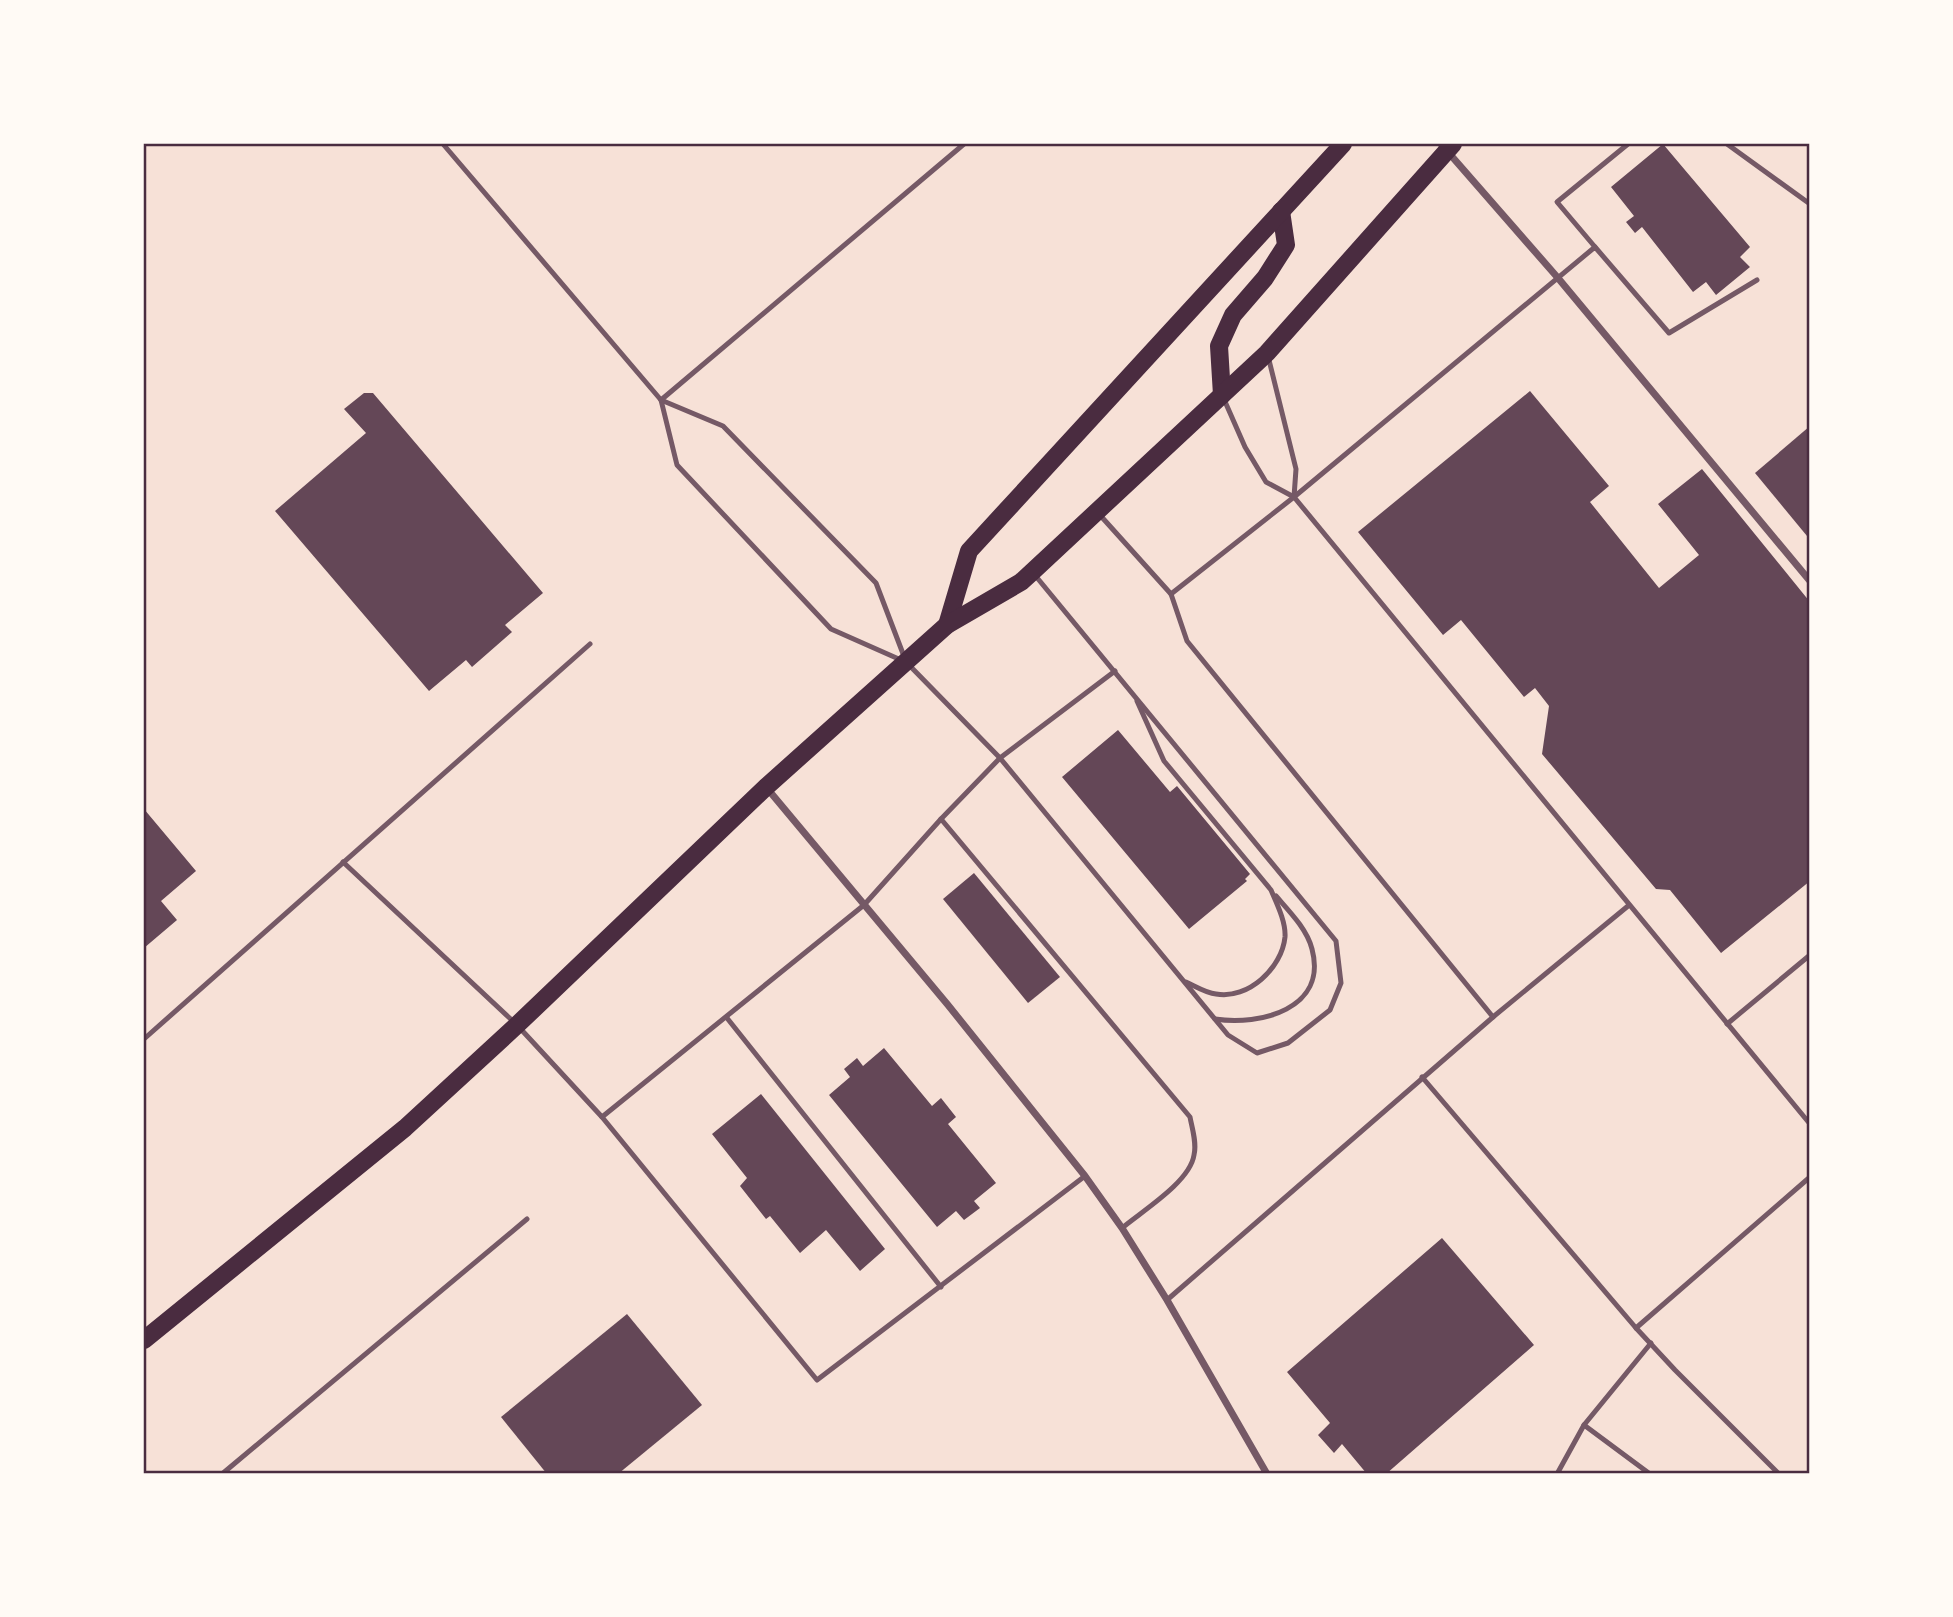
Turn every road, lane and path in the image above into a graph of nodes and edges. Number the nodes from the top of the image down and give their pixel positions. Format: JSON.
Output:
{"nodes":[{"id":1,"x":443,"y":144,"type":"edge"},
{"id":2,"x":964,"y":144,"type":"edge"},
{"id":3,"x":1343,"y":144,"type":"edge"},
{"id":4,"x":1628,"y":144,"type":"edge"},
{"id":5,"x":1727,"y":144,"type":"edge"},
{"id":6,"x":1447,"y":146,"type":"edge"},
{"id":7,"x":1810,"y":204,"type":"edge"},
{"id":8,"x":1282,"y":211,"type":"junction"},
{"id":9,"x":1595,"y":247,"type":"junction"},
{"id":10,"x":1558,"y":278,"type":"junction"},
{"id":11,"x":1756,"y":280,"type":"dead end"},
{"id":12,"x":1268,"y":353,"type":"junction"},
{"id":13,"x":1222,"y":394,"type":"junction"},
{"id":14,"x":662,"y":400,"type":"junction"},
{"id":15,"x":1294,"y":497,"type":"junction"},
{"id":16,"x":1096,"y":511,"type":"junction"},
{"id":17,"x":1031,"y":572,"type":"junction"},
{"id":18,"x":1810,"y":581,"type":"edge"},
{"id":19,"x":1171,"y":594,"type":"junction"},
{"id":20,"x":947,"y":625,"type":"junction"},
{"id":21,"x":590,"y":645,"type":"dead end"},
{"id":22,"x":906,"y":662,"type":"junction"},
{"id":23,"x":1115,"y":670,"type":"junction"},
{"id":24,"x":1133,"y":693,"type":"junction"},
{"id":25,"x":1000,"y":758,"type":"junction"},
{"id":26,"x":765,"y":787,"type":"junction"},
{"id":27,"x":941,"y":819,"type":"junction"},
{"id":28,"x":343,"y":862,"type":"junction"},
{"id":29,"x":1271,"y":890,"type":"junction"},
{"id":30,"x":864,"y":905,"type":"junction"},
{"id":31,"x":1628,"y":906,"type":"junction"},
{"id":32,"x":1810,"y":955,"type":"edge"},
{"id":33,"x":1183,"y":981,"type":"junction"},
{"id":34,"x":1493,"y":1017,"type":"junction"},
{"id":35,"x":727,"y":1018,"type":"junction"},
{"id":36,"x":1215,"y":1019,"type":"junction"},
{"id":37,"x":1727,"y":1024,"type":"junction"},
{"id":38,"x":517,"y":1025,"type":"junction"},
{"id":39,"x":144,"y":1039,"type":"edge"},
{"id":40,"x":1422,"y":1077,"type":"junction"},
{"id":41,"x":602,"y":1117,"type":"junction"},
{"id":42,"x":1810,"y":1124,"type":"edge"},
{"id":43,"x":1085,"y":1176,"type":"junction"},
{"id":44,"x":1810,"y":1177,"type":"edge"},
{"id":45,"x":527,"y":1219,"type":"dead end"},
{"id":46,"x":1122,"y":1228,"type":"junction"},
{"id":47,"x":941,"y":1287,"type":"junction"},
{"id":48,"x":1167,"y":1300,"type":"junction"},
{"id":49,"x":1636,"y":1328,"type":"junction"},
{"id":50,"x":144,"y":1340,"type":"edge"},
{"id":51,"x":1651,"y":1343,"type":"junction"},
{"id":52,"x":1584,"y":1425,"type":"junction"},
{"id":53,"x":222,"y":1474,"type":"edge"},
{"id":54,"x":1267,"y":1474,"type":"edge"},
{"id":55,"x":1557,"y":1474,"type":"edge"},
{"id":56,"x":1650,"y":1474,"type":"edge"},
{"id":57,"x":1779,"y":1474,"type":"edge"}],
"edges":[{"from":1,"to":14,"type":"lane"},
{"from":2,"to":14,"type":"lane"},
{"from":3,"to":8,"type":"main road"},
{"from":4,"to":9,"type":"lane"},
{"from":5,"to":7,"type":"lane"},
{"from":6,"to":10,"type":"street"},
{"from":6,"to":12,"type":"main road"},
{"from":8,"to":13,"type":"main road"},
{"from":8,"to":20,"type":"main road"},
{"from":9,"to":10,"type":"lane"},
{"from":9,"to":11,"type":"lane"},
{"from":10,"to":15,"type":"lane"},
{"from":10,"to":18,"type":"street"},
{"from":12,"to":13,"type":"main road"},
{"from":12,"to":15,"type":"lane"},
{"from":13,"to":15,"type":"lane"},
{"from":13,"to":16,"type":"main road"},
{"from":14,"to":22,"type":"lane"},
{"from":14,"to":22,"type":"lane"},
{"from":15,"to":19,"type":"lane"},
{"from":15,"to":31,"type":"lane"},
{"from":16,"to":17,"type":"main road"},
{"from":16,"to":19,"type":"lane"},
{"from":17,"to":20,"type":"main road"},
{"from":17,"to":23,"type":"lane"},
{"from":19,"to":34,"type":"lane"},
{"from":20,"to":22,"type":"main road"},
{"from":21,"to":28,"type":"lane"},
{"from":22,"to":25,"type":"lane"},
{"from":22,"to":26,"type":"main road"},
{"from":23,"to":24,"type":"lane"},
{"from":23,"to":25,"type":"lane"},
{"from":24,"to":29,"type":"lane"},
{"from":24,"to":36,"type":"lane"},
{"from":25,"to":27,"type":"lane"},
{"from":25,"to":33,"type":"lane"},
{"from":26,"to":30,"type":"street"},
{"from":26,"to":38,"type":"main road"},
{"from":27,"to":30,"type":"lane"},
{"from":27,"to":46,"type":"lane"},
{"from":28,"to":38,"type":"lane"},
{"from":28,"to":39,"type":"lane"},
{"from":29,"to":33,"type":"lane"},
{"from":29,"to":36,"type":"lane"},
{"from":30,"to":35,"type":"lane"},
{"from":30,"to":43,"type":"street"},
{"from":31,"to":34,"type":"lane"},
{"from":31,"to":37,"type":"lane"},
{"from":32,"to":37,"type":"lane"},
{"from":33,"to":36,"type":"lane"},
{"from":34,"to":40,"type":"lane"},
{"from":35,"to":41,"type":"lane"},
{"from":35,"to":47,"type":"lane"},
{"from":37,"to":42,"type":"lane"},
{"from":38,"to":41,"type":"lane"},
{"from":38,"to":50,"type":"main road"},
{"from":40,"to":48,"type":"lane"},
{"from":40,"to":49,"type":"lane"},
{"from":41,"to":47,"type":"lane"},
{"from":43,"to":46,"type":"street"},
{"from":43,"to":47,"type":"lane"},
{"from":44,"to":49,"type":"lane"},
{"from":45,"to":53,"type":"lane"},
{"from":46,"to":48,"type":"street"},
{"from":48,"to":54,"type":"street"},
{"from":49,"to":51,"type":"lane"},
{"from":51,"to":52,"type":"lane"},
{"from":51,"to":57,"type":"lane"},
{"from":52,"to":55,"type":"lane"},
{"from":52,"to":56,"type":"lane"}]}
